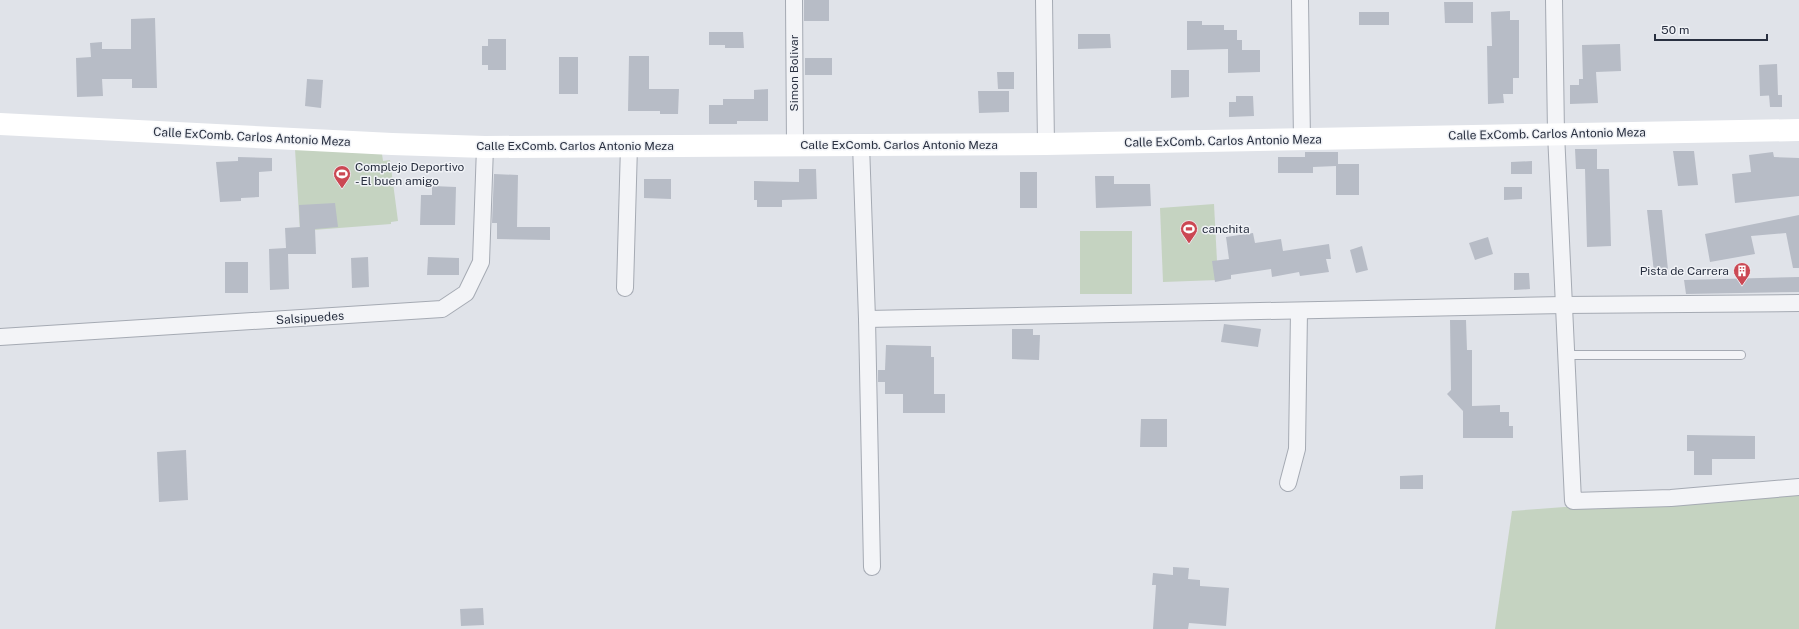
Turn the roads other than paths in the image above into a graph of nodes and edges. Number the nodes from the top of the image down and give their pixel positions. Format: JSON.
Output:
{"nodes":[{"id":1,"x":794,"y":0,"type":"edge"},
{"id":2,"x":1044,"y":0,"type":"edge"},
{"id":3,"x":1300,"y":0,"type":"edge"},
{"id":4,"x":1554,"y":0,"type":"edge"},
{"id":5,"x":0,"y":124,"type":"edge"},
{"id":6,"x":1799,"y":130,"type":"edge"},
{"id":7,"x":1556,"y":133,"type":"junction"},
{"id":8,"x":1302,"y":140,"type":"junction"},
{"id":9,"x":861,"y":144,"type":"junction"},
{"id":10,"x":1046,"y":144,"type":"junction"},
{"id":11,"x":795,"y":145,"type":"junction"},
{"id":12,"x":629,"y":146,"type":"junction"},
{"id":13,"x":485,"y":147,"type":"junction"},
{"id":14,"x":625,"y":288,"type":"dead end"},
{"id":15,"x":1799,"y":303,"type":"edge"},
{"id":16,"x":1564,"y":305,"type":"junction"},
{"id":17,"x":1300,"y":311,"type":"junction"},
{"id":18,"x":867,"y":319,"type":"junction"},
{"id":19,"x":0,"y":337,"type":"edge"},
{"id":20,"x":1566,"y":355,"type":"junction"},
{"id":21,"x":1741,"y":355,"type":"dead end"},
{"id":22,"x":1288,"y":483,"type":"dead end"},
{"id":23,"x":1799,"y":487,"type":"edge"},
{"id":24,"x":872,"y":567,"type":"dead end"}],
"edges":[{"from":1,"to":11,"type":"street","name":"Simon Bolivar"},
{"from":2,"to":10,"type":"street"},
{"from":3,"to":8,"type":"street"},
{"from":4,"to":7,"type":"street"},
{"from":5,"to":13,"type":"street","name":"Calle ExComb. Carlos Antonio Meza"},
{"from":6,"to":7,"type":"street","name":"Calle ExComb. Carlos Antonio Meza"},
{"from":7,"to":8,"type":"street","name":"Calle ExComb. Carlos Antonio Meza"},
{"from":7,"to":16,"type":"street"},
{"from":8,"to":10,"type":"street","name":"Calle ExComb. Carlos Antonio Meza"},
{"from":9,"to":10,"type":"street","name":"Calle ExComb. Carlos Antonio Meza"},
{"from":9,"to":11,"type":"street","name":"Calle ExComb. Carlos Antonio Meza"},
{"from":9,"to":18,"type":"street"},
{"from":11,"to":12,"type":"street","name":"Calle ExComb. Carlos Antonio Meza"},
{"from":12,"to":13,"type":"street","name":"Calle ExComb. Carlos Antonio Meza"},
{"from":12,"to":14,"type":"street"},
{"from":13,"to":19,"type":"street","name":"Salsipuedes"},
{"from":15,"to":16,"type":"street"},
{"from":16,"to":17,"type":"street"},
{"from":16,"to":20,"type":"street"},
{"from":17,"to":18,"type":"street"},
{"from":17,"to":22,"type":"street"},
{"from":18,"to":24,"type":"street"},
{"from":20,"to":21,"type":"lane"},
{"from":20,"to":23,"type":"street"}]}
